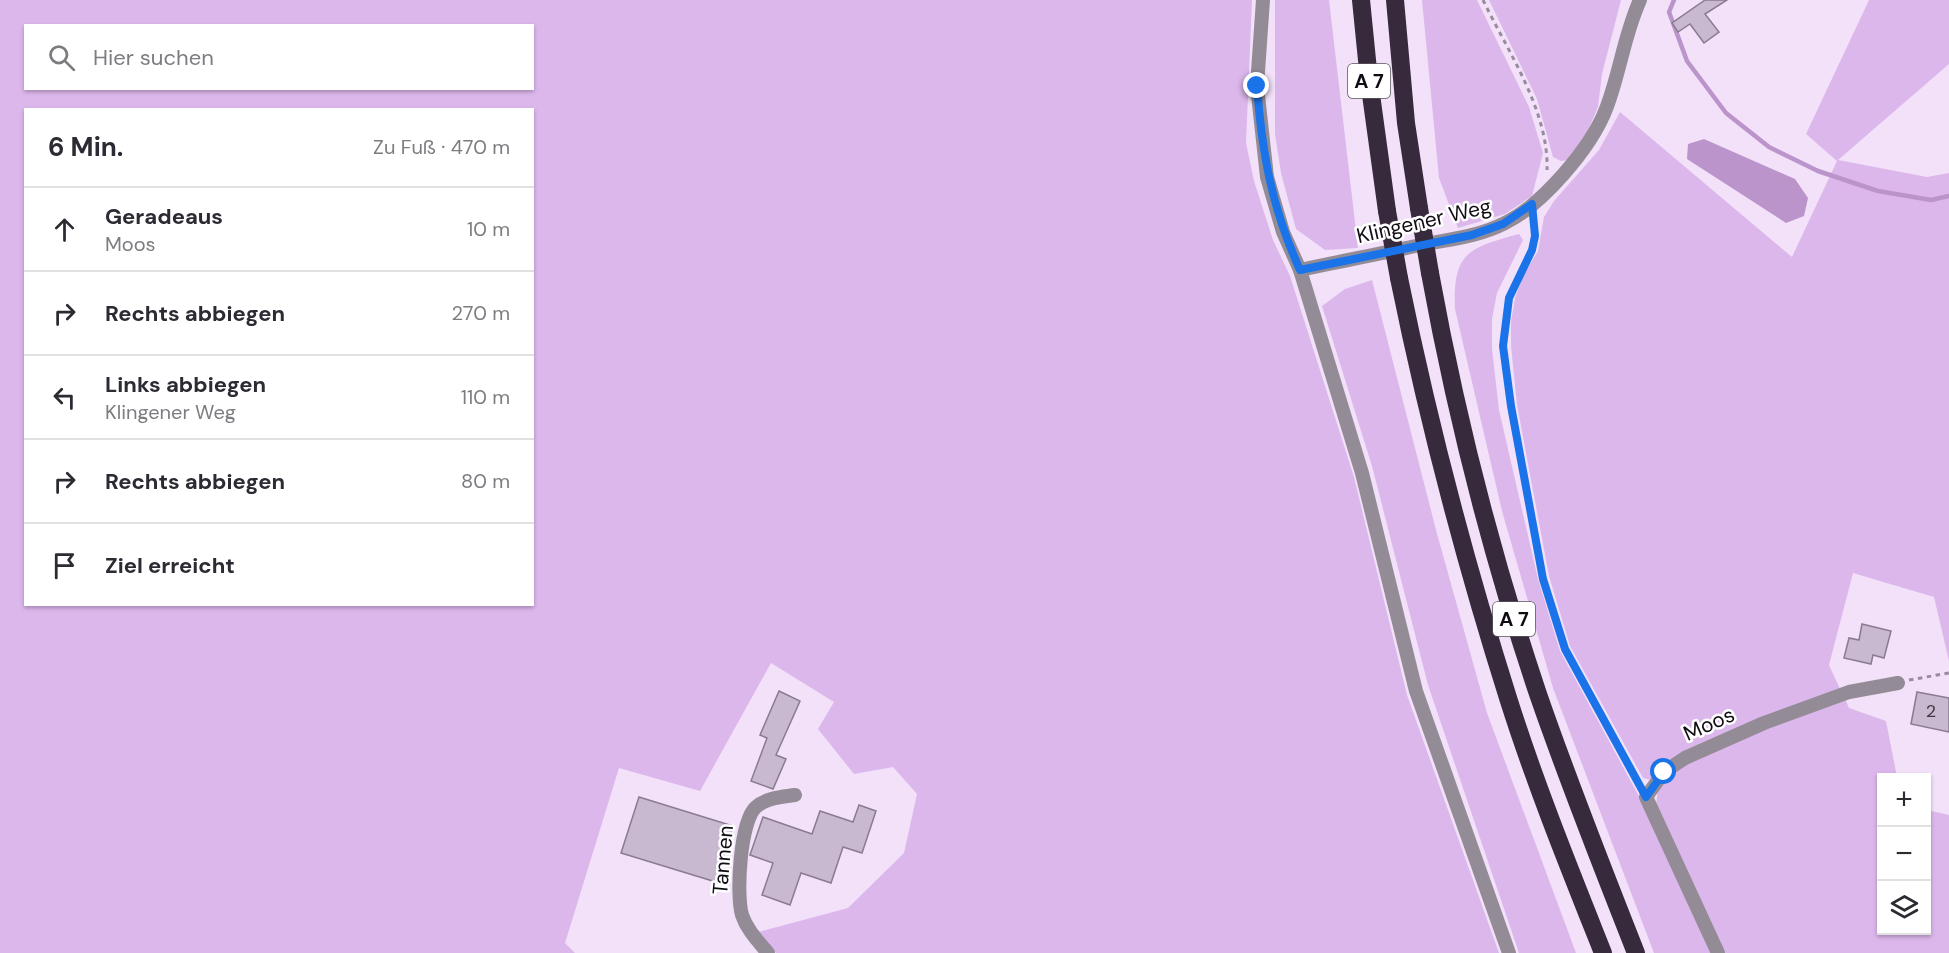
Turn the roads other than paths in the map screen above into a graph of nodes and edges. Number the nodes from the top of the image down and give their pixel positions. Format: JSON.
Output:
{"nodes":[{"id":1,"x":1263,"y":0,"type":"edge"},
{"id":2,"x":1361,"y":0,"type":"edge"},
{"id":3,"x":1395,"y":0,"type":"edge"},
{"id":4,"x":1640,"y":0,"type":"edge"},
{"id":5,"x":1300,"y":270,"type":"junction"},
{"id":6,"x":1898,"y":682,"type":"road end"},
{"id":7,"x":795,"y":795,"type":"dead end"},
{"id":8,"x":768,"y":953,"type":"edge"},
{"id":9,"x":1509,"y":953,"type":"edge"},
{"id":10,"x":1603,"y":953,"type":"edge"},
{"id":11,"x":1636,"y":953,"type":"edge"},
{"id":12,"x":1718,"y":953,"type":"edge"}],
"edges":[{"from":1,"to":5,"type":"street"},
{"from":2,"to":10,"type":"highway","number":"A 7","bridge":true},
{"from":3,"to":11,"type":"highway","number":"A 7","bridge":true},
{"from":4,"to":5,"type":"street","name":"Klingener Weg"},
{"from":5,"to":9,"type":"street"},
{"from":6,"to":12,"type":"street","name":"Moos"},
{"from":7,"to":8,"type":"street","name":"Tannen"}]}
